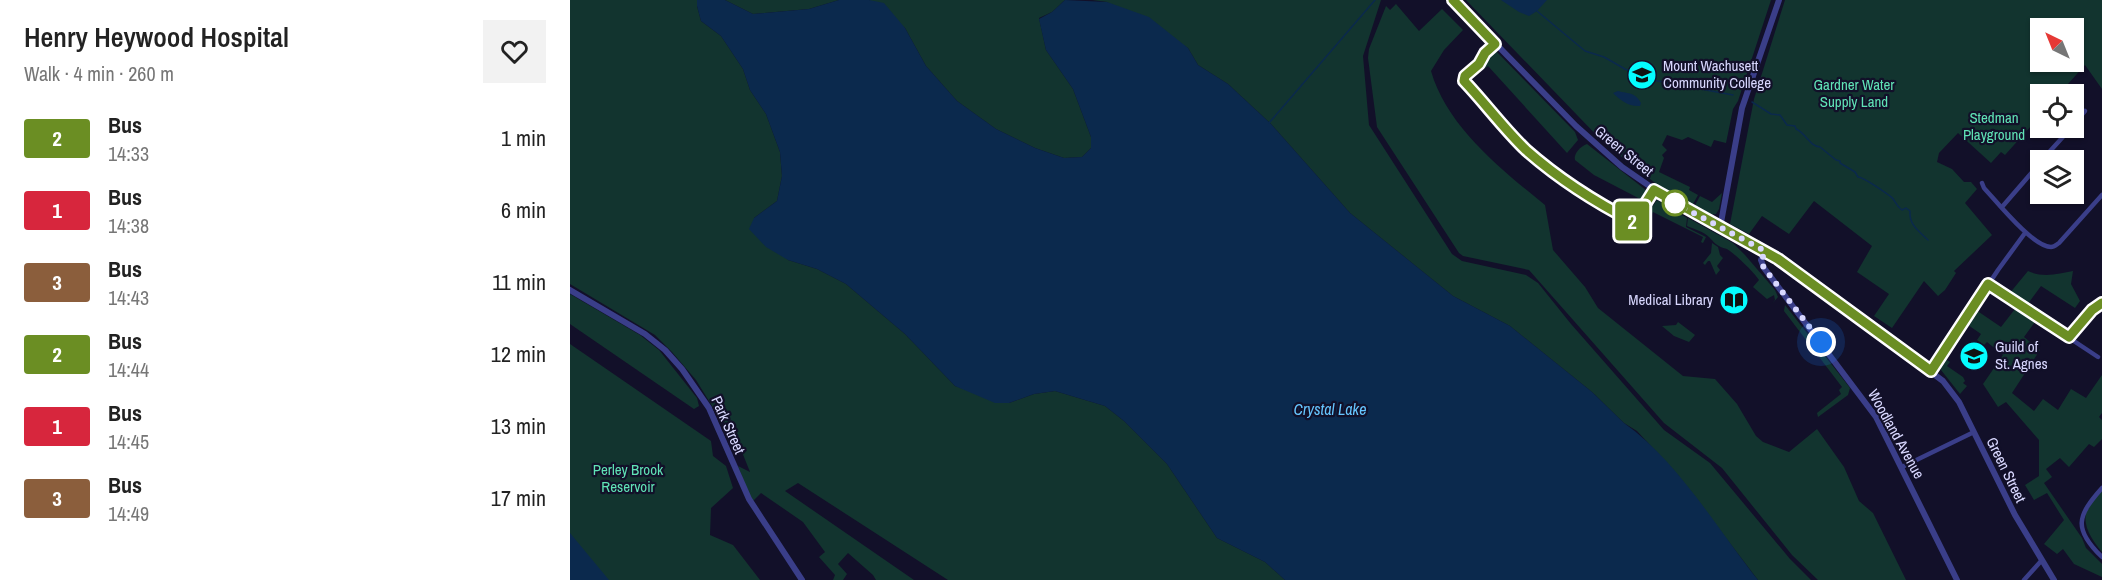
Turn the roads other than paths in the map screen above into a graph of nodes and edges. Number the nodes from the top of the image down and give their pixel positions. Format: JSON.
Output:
{"nodes":[{"id":1,"x":1453,"y":0,"type":"edge"},
{"id":2,"x":1779,"y":0,"type":"edge"},
{"id":3,"x":2062,"y":138,"type":"edge"},
{"id":4,"x":2051,"y":150,"type":"edge"},
{"id":5,"x":2030,"y":175,"type":"edge"},
{"id":6,"x":1982,"y":183,"type":"dead end"},
{"id":7,"x":2102,"y":195,"type":"edge"},
{"id":8,"x":2002,"y":207,"type":"junction"},
{"id":9,"x":1720,"y":228,"type":"junction"},
{"id":10,"x":2025,"y":233,"type":"junction"},
{"id":11,"x":1765,"y":251,"type":"junction"},
{"id":12,"x":1988,"y":284,"type":"junction"},
{"id":13,"x":570,"y":290,"type":"edge"},
{"id":14,"x":2102,"y":303,"type":"edge"},
{"id":15,"x":2069,"y":337,"type":"junction"},
{"id":16,"x":2098,"y":357,"type":"dead end"},
{"id":17,"x":1931,"y":371,"type":"junction"},
{"id":18,"x":1974,"y":432,"type":"junction"},
{"id":19,"x":1902,"y":467,"type":"junction"},
{"id":20,"x":2102,"y":488,"type":"edge"},
{"id":21,"x":2102,"y":557,"type":"edge"},
{"id":22,"x":2042,"y":560,"type":"junction"},
{"id":23,"x":802,"y":580,"type":"edge"},
{"id":24,"x":1957,"y":580,"type":"edge"},
{"id":25,"x":2024,"y":580,"type":"edge"},
{"id":26,"x":2054,"y":580,"type":"edge"}],
"edges":[{"from":1,"to":9,"type":"street","name":"Green Street"},
{"from":2,"to":9,"type":"street"},
{"from":3,"to":4,"type":"street"},
{"from":5,"to":8,"type":"street"},
{"from":6,"to":8,"type":"street"},
{"from":7,"to":10,"type":"street"},
{"from":8,"to":10,"type":"street"},
{"from":9,"to":11,"type":"street","name":"Green Street"},
{"from":10,"to":12,"type":"street"},
{"from":11,"to":17,"type":"street","name":"Green Street"},
{"from":11,"to":19,"type":"street","name":"Woodland Avenue"},
{"from":12,"to":15,"type":"street"},
{"from":12,"to":17,"type":"street"},
{"from":13,"to":23,"type":"street","name":"Park Street"},
{"from":14,"to":15,"type":"street"},
{"from":15,"to":16,"type":"street"},
{"from":17,"to":18,"type":"street","name":"Green Street"},
{"from":18,"to":19,"type":"street"},
{"from":18,"to":22,"type":"street","name":"Green Street"},
{"from":19,"to":24,"type":"street","name":"Woodland Avenue"},
{"from":20,"to":21,"type":"street"},
{"from":22,"to":25,"type":"street"},
{"from":22,"to":26,"type":"street","name":"Green Street"}]}
